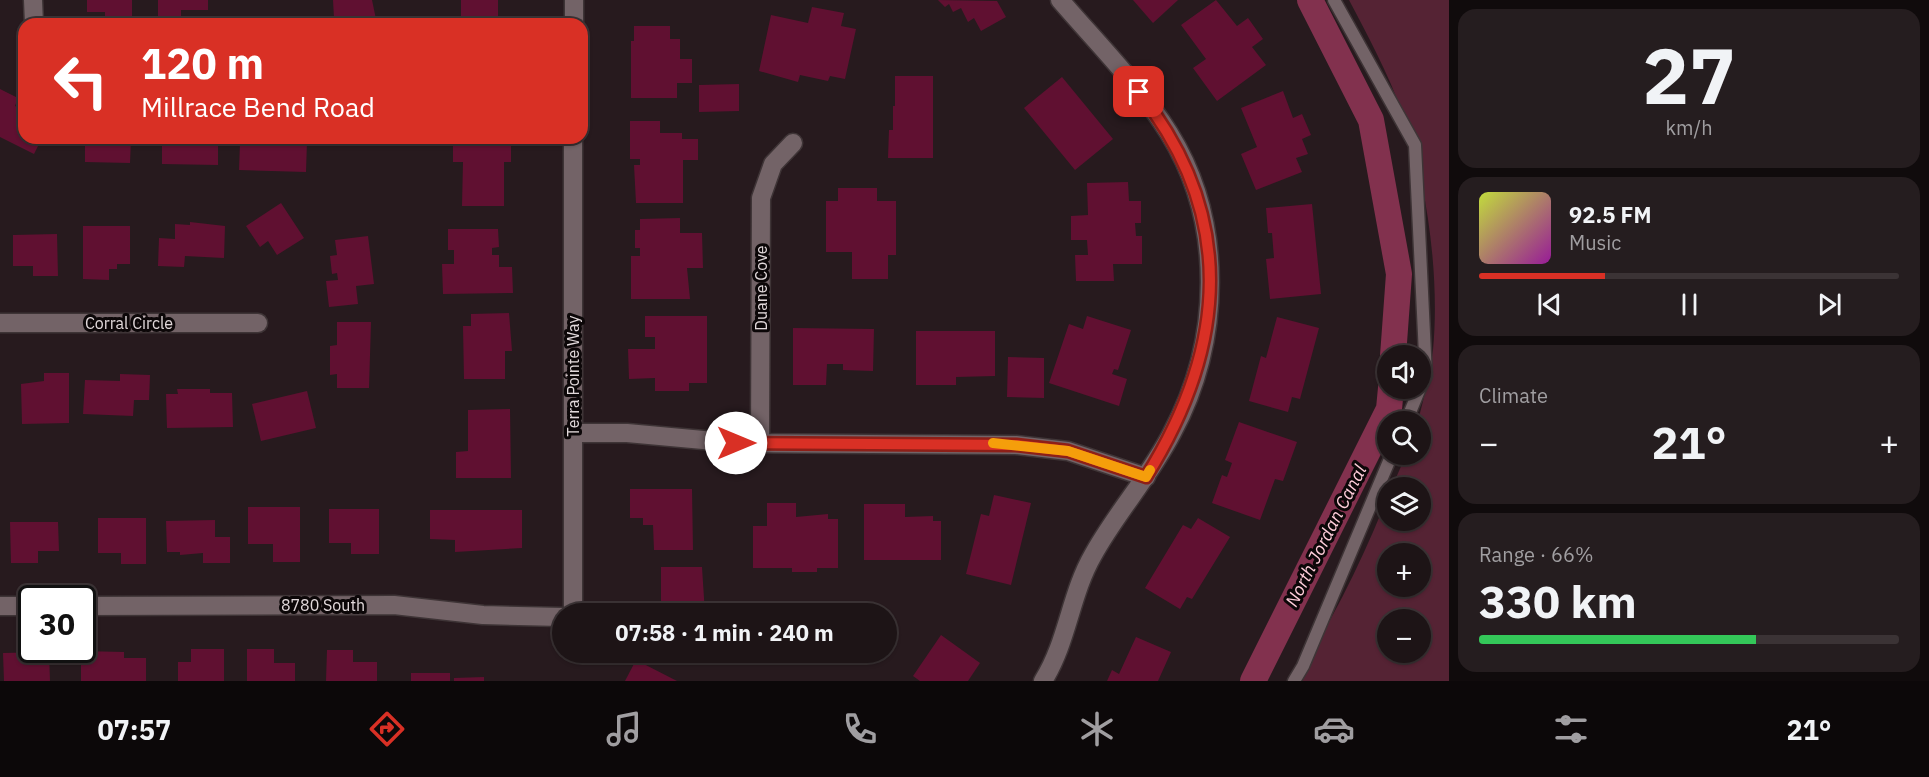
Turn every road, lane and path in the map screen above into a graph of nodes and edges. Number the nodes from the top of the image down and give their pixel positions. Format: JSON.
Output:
{"nodes":[{"id":1,"x":33,"y":0,"type":"edge"},
{"id":2,"x":574,"y":0,"type":"edge"},
{"id":3,"x":1060,"y":0,"type":"edge"},
{"id":4,"x":1334,"y":0,"type":"edge"},
{"id":5,"x":34,"y":18,"type":"edge"},
{"id":6,"x":574,"y":18,"type":"edge"},
{"id":7,"x":793,"y":143,"type":"dead end"},
{"id":8,"x":573,"y":144,"type":"edge"},
{"id":9,"x":0,"y":323,"type":"edge"},
{"id":10,"x":258,"y":323,"type":"dead end"},
{"id":11,"x":1425,"y":345,"type":"edge"},
{"id":12,"x":573,"y":433,"type":"junction"},
{"id":13,"x":760,"y":443,"type":"junction"},
{"id":14,"x":1387,"y":465,"type":"edge"},
{"id":15,"x":1146,"y":477,"type":"junction"},
{"id":16,"x":573,"y":603,"type":"edge"},
{"id":17,"x":0,"y":606,"type":"edge"},
{"id":18,"x":18,"y":606,"type":"edge"},
{"id":19,"x":96,"y":606,"type":"edge"},
{"id":20,"x":552,"y":617,"type":"edge"},
{"id":21,"x":1043,"y":681,"type":"edge"},
{"id":22,"x":1294,"y":681,"type":"edge"}],
"edges":[{"from":1,"to":5,"type":"street"},
{"from":2,"to":6,"type":"street"},
{"from":3,"to":15,"type":"street"},
{"from":4,"to":11,"type":"lane"},
{"from":7,"to":13,"type":"street","name":"Duane Cove"},
{"from":8,"to":12,"type":"street","name":"Terra Pointe Way"},
{"from":9,"to":10,"type":"street","name":"Corral Circle"},
{"from":12,"to":13,"type":"street"},
{"from":12,"to":16,"type":"street","name":"Terra Pointe Way"},
{"from":13,"to":15,"type":"street"},
{"from":14,"to":22,"type":"lane"},
{"from":15,"to":21,"type":"street"},
{"from":17,"to":18,"type":"street"},
{"from":19,"to":20,"type":"street","name":"8780 South"}]}
